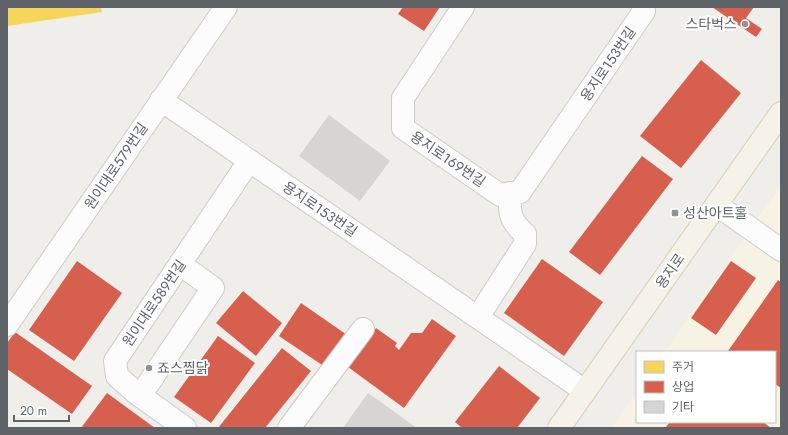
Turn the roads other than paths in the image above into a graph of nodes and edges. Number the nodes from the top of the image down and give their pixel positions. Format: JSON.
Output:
{"nodes":[{"id":1,"x":226,"y":7,"type":"edge"},
{"id":2,"x":464,"y":7,"type":"edge"},
{"id":3,"x":643,"y":7,"type":"edge"},
{"id":4,"x":161,"y":100,"type":"junction"},
{"id":5,"x":781,"y":113,"type":"edge"},
{"id":6,"x":249,"y":161,"type":"junction"},
{"id":7,"x":510,"y":193,"type":"junction"},
{"id":8,"x":717,"y":205,"type":"junction"},
{"id":9,"x":781,"y":250,"type":"edge"},
{"id":10,"x":180,"y":264,"type":"junction"},
{"id":11,"x":478,"y":317,"type":"junction"},
{"id":12,"x":7,"y":326,"type":"edge"},
{"id":13,"x":363,"y":329,"type":"dead end"},
{"id":14,"x":585,"y":391,"type":"junction"},
{"id":15,"x":140,"y":396,"type":"junction"},
{"id":16,"x":185,"y":428,"type":"edge"},
{"id":17,"x":289,"y":428,"type":"edge"},
{"id":18,"x":560,"y":428,"type":"edge"}],
"edges":[{"from":1,"to":4,"type":"street","name":"원이대로579번길"},
{"from":2,"to":7,"type":"street","name":"용지로169번길"},
{"from":3,"to":7,"type":"street","name":"용지로153번길"},
{"from":4,"to":6,"type":"street","name":"용지로153번길"},
{"from":4,"to":12,"type":"street","name":"원이대로579번길"},
{"from":5,"to":8,"type":"main road","name":"용지로"},
{"from":6,"to":10,"type":"street","name":"원이대로589번길"},
{"from":6,"to":11,"type":"street","name":"용지로153번길"},
{"from":7,"to":11,"type":"street"},
{"from":8,"to":9,"type":"street"},
{"from":8,"to":14,"type":"main road","name":"용지로"},
{"from":10,"to":15,"type":"street","name":"원이대로589번길"},
{"from":10,"to":15,"type":"street"},
{"from":11,"to":14,"type":"street","name":"용지로153번길"},
{"from":13,"to":17,"type":"street"},
{"from":14,"to":18,"type":"main road","name":"용지로"},
{"from":15,"to":16,"type":"street","name":"원이대로589번길"}]}
